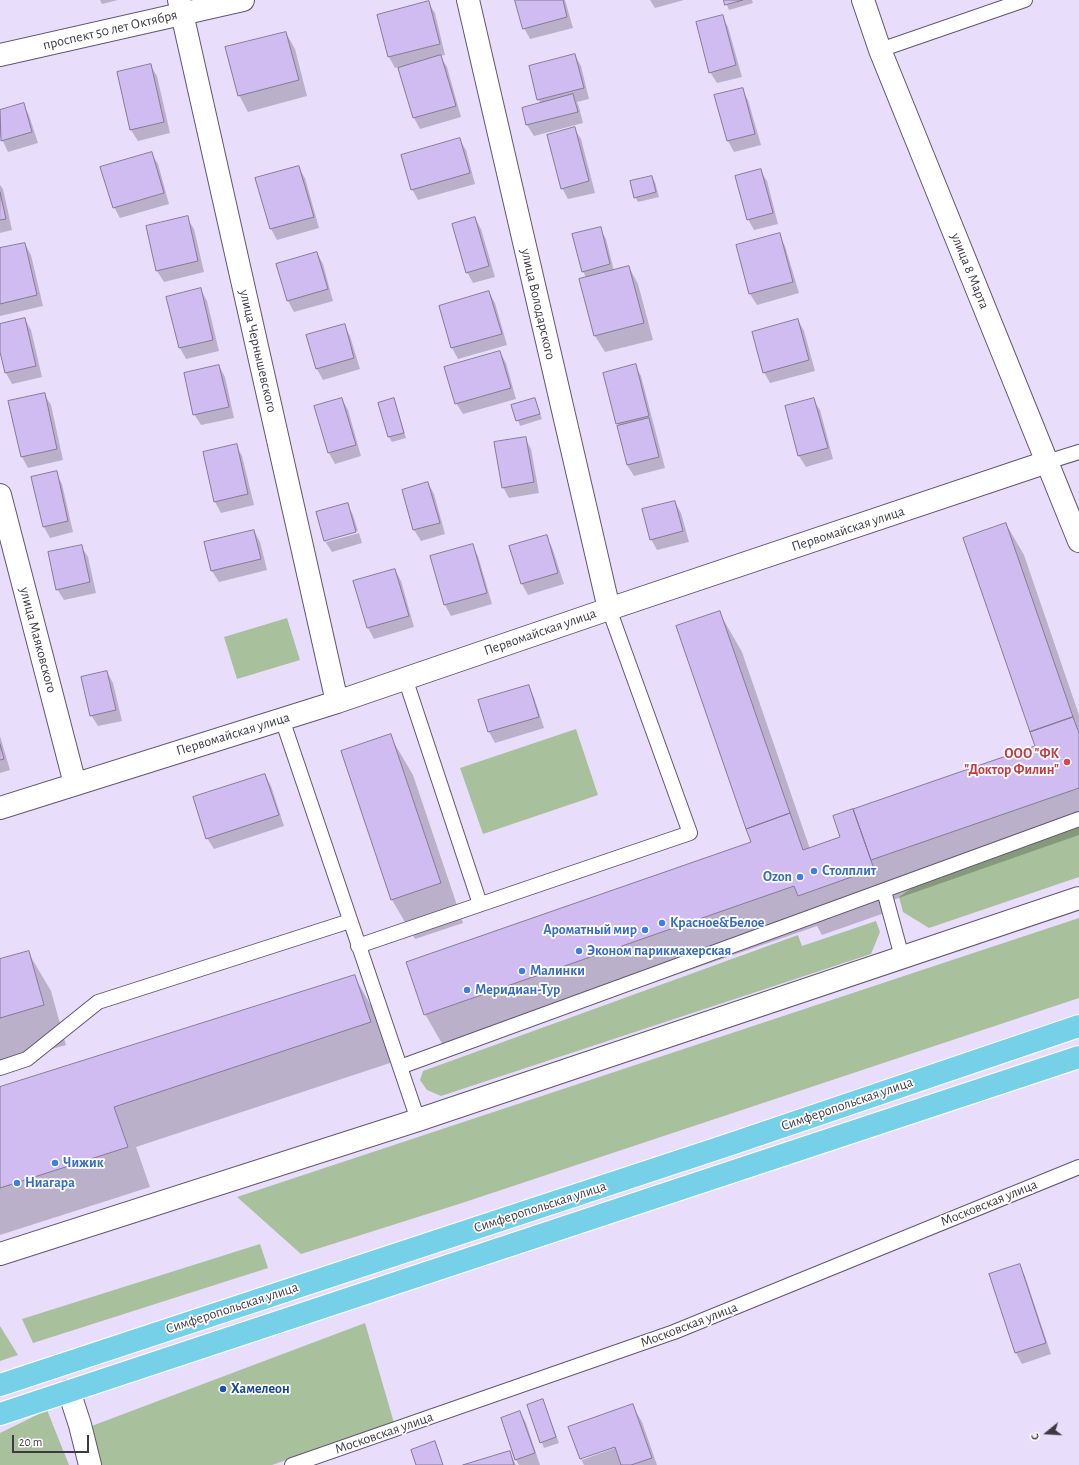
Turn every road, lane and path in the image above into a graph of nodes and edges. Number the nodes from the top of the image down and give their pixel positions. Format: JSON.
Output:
{"nodes":[{"id":1,"x":243,"y":0,"type":"edge"},
{"id":2,"x":468,"y":0,"type":"edge"},
{"id":3,"x":863,"y":0,"type":"edge"},
{"id":4,"x":1025,"y":0,"type":"edge"},
{"id":5,"x":181,"y":7,"type":"edge"},
{"id":6,"x":880,"y":50,"type":"junction"},
{"id":7,"x":0,"y":55,"type":"edge"},
{"id":8,"x":1079,"y":452,"type":"edge"},
{"id":9,"x":1047,"y":462,"type":"junction"},
{"id":10,"x":0,"y":495,"type":"edge"},
{"id":11,"x":1079,"y":542,"type":"edge"},
{"id":12,"x":609,"y":609,"type":"junction"},
{"id":13,"x":405,"y":678,"type":"junction"},
{"id":14,"x":337,"y":702,"type":"junction"},
{"id":15,"x":282,"y":719,"type":"junction"},
{"id":16,"x":75,"y":784,"type":"junction"},
{"id":17,"x":0,"y":808,"type":"edge"},
{"id":18,"x":1079,"y":819,"type":"edge"},
{"id":19,"x":884,"y":891,"type":"junction"},
{"id":20,"x":1079,"y":898,"type":"edge"},
{"id":21,"x":480,"y":904,"type":"junction"},
{"id":22,"x":350,"y":921,"type":"junction"},
{"id":23,"x":358,"y":946,"type":"junction"},
{"id":24,"x":902,"y":957,"type":"junction"},
{"id":25,"x":1079,"y":1026,"type":"edge"},
{"id":26,"x":1079,"y":1057,"type":"edge"},
{"id":27,"x":400,"y":1067,"type":"junction"},
{"id":28,"x":0,"y":1068,"type":"edge"},
{"id":29,"x":418,"y":1120,"type":"junction"},
{"id":30,"x":1079,"y":1167,"type":"edge"},
{"id":31,"x":0,"y":1254,"type":"edge"},
{"id":32,"x":0,"y":1385,"type":"edge"},
{"id":33,"x":69,"y":1391,"type":"junction"},
{"id":34,"x":0,"y":1414,"type":"edge"},
{"id":35,"x":90,"y":1465,"type":"edge"},
{"id":36,"x":292,"y":1465,"type":"edge"}],
"edges":[{"from":1,"to":5,"type":"street","name":"проспект 50 лет Октября"},
{"from":2,"to":12,"type":"street","name":"улица Володарского"},
{"from":3,"to":6,"type":"street","name":"улица 8 Марта"},
{"from":4,"to":6,"type":"lane"},
{"from":5,"to":7,"type":"street","name":"проспект 50 лет Октября"},
{"from":5,"to":14,"type":"street","name":"улица Чернышевского"},
{"from":6,"to":9,"type":"street","name":"улица 8 Марта"},
{"from":8,"to":9,"type":"lane","name":"Первомайская улица"},
{"from":9,"to":11,"type":"street","name":"улица 8 Марта"},
{"from":9,"to":12,"type":"street","name":"Первомайская улица"},
{"from":10,"to":16,"type":"street","name":"улица Маяковского"},
{"from":12,"to":13,"type":"street","name":"Первомайская улица"},
{"from":12,"to":21,"type":"lane"},
{"from":13,"to":14,"type":"street","name":"Первомайская улица"},
{"from":13,"to":21,"type":"lane"},
{"from":14,"to":15,"type":"street","name":"Первомайская улица"},
{"from":15,"to":16,"type":"street","name":"Первомайская улица"},
{"from":15,"to":22,"type":"lane"},
{"from":16,"to":17,"type":"street","name":"Первомайская улица"},
{"from":18,"to":19,"type":"lane"},
{"from":19,"to":24,"type":"lane"},
{"from":19,"to":27,"type":"lane"},
{"from":20,"to":24,"type":"street"},
{"from":21,"to":23,"type":"lane"},
{"from":22,"to":23,"type":"lane"},
{"from":22,"to":28,"type":"lane"},
{"from":23,"to":27,"type":"lane"},
{"from":24,"to":29,"type":"street"},
{"from":25,"to":32,"type":"main road","name":"Симферопольская улица"},
{"from":26,"to":33,"type":"main road","name":"Симферопольская улица"},
{"from":27,"to":29,"type":"lane"},
{"from":29,"to":31,"type":"street"},
{"from":30,"to":36,"type":"lane","name":"Московская улица"},
{"from":33,"to":34,"type":"main road","name":"Симферопольская улица"},
{"from":33,"to":35,"type":"street"}]}
